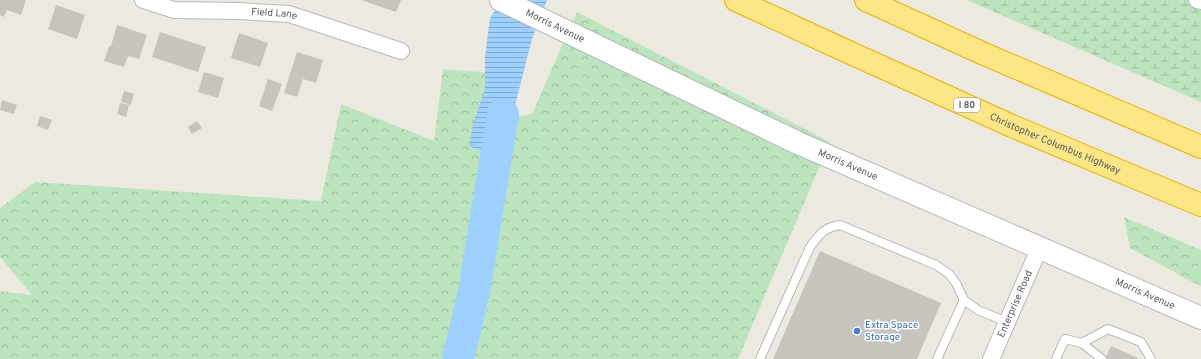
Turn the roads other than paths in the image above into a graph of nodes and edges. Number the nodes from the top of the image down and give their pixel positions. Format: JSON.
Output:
{"nodes":[{"id":1,"x":143,"y":0,"type":"edge"},
{"id":2,"x":501,"y":0,"type":"edge"},
{"id":3,"x":736,"y":0,"type":"edge"},
{"id":4,"x":866,"y":0,"type":"edge"},
{"id":5,"x":1197,"y":0,"type":"edge"},
{"id":6,"x":1201,"y":1,"type":"edge"},
{"id":7,"x":401,"y":52,"type":"dead end"},
{"id":8,"x":982,"y":53,"type":"junction"},
{"id":9,"x":1201,"y":131,"type":"edge"},
{"id":10,"x":1201,"y":147,"type":"edge"},
{"id":11,"x":1201,"y":206,"type":"edge"},
{"id":12,"x":1039,"y":249,"type":"junction"},
{"id":13,"x":964,"y":300,"type":"junction"},
{"id":14,"x":1201,"y":318,"type":"edge"},
{"id":15,"x":1006,"y":322,"type":"junction"},
{"id":16,"x":1082,"y":343,"type":"junction"},
{"id":17,"x":760,"y":359,"type":"edge"},
{"id":18,"x":937,"y":359,"type":"edge"},
{"id":19,"x":991,"y":359,"type":"edge"},
{"id":20,"x":1056,"y":359,"type":"edge"},
{"id":21,"x":1102,"y":359,"type":"edge"},
{"id":22,"x":1151,"y":359,"type":"edge"}],
"edges":[{"from":1,"to":7,"type":"street","name":"Field Lane"},
{"from":2,"to":12,"type":"street","name":"Morris Avenue"},
{"from":3,"to":11,"type":"highway","name":"Christopher Columbus Highway","number":"I 80"},
{"from":4,"to":8,"type":"highway"},
{"from":5,"to":6,"type":"street"},
{"from":8,"to":9,"type":"highway"},
{"from":8,"to":10,"type":"highway"},
{"from":12,"to":14,"type":"street","name":"Morris Avenue"},
{"from":12,"to":15,"type":"street","name":"Enterprise Road"},
{"from":13,"to":15,"type":"lane"},
{"from":13,"to":17,"type":"lane"},
{"from":13,"to":18,"type":"lane"},
{"from":15,"to":19,"type":"street","name":"Enterprise Road"},
{"from":16,"to":20,"type":"lane"},
{"from":16,"to":21,"type":"lane"},
{"from":16,"to":22,"type":"lane"}]}
